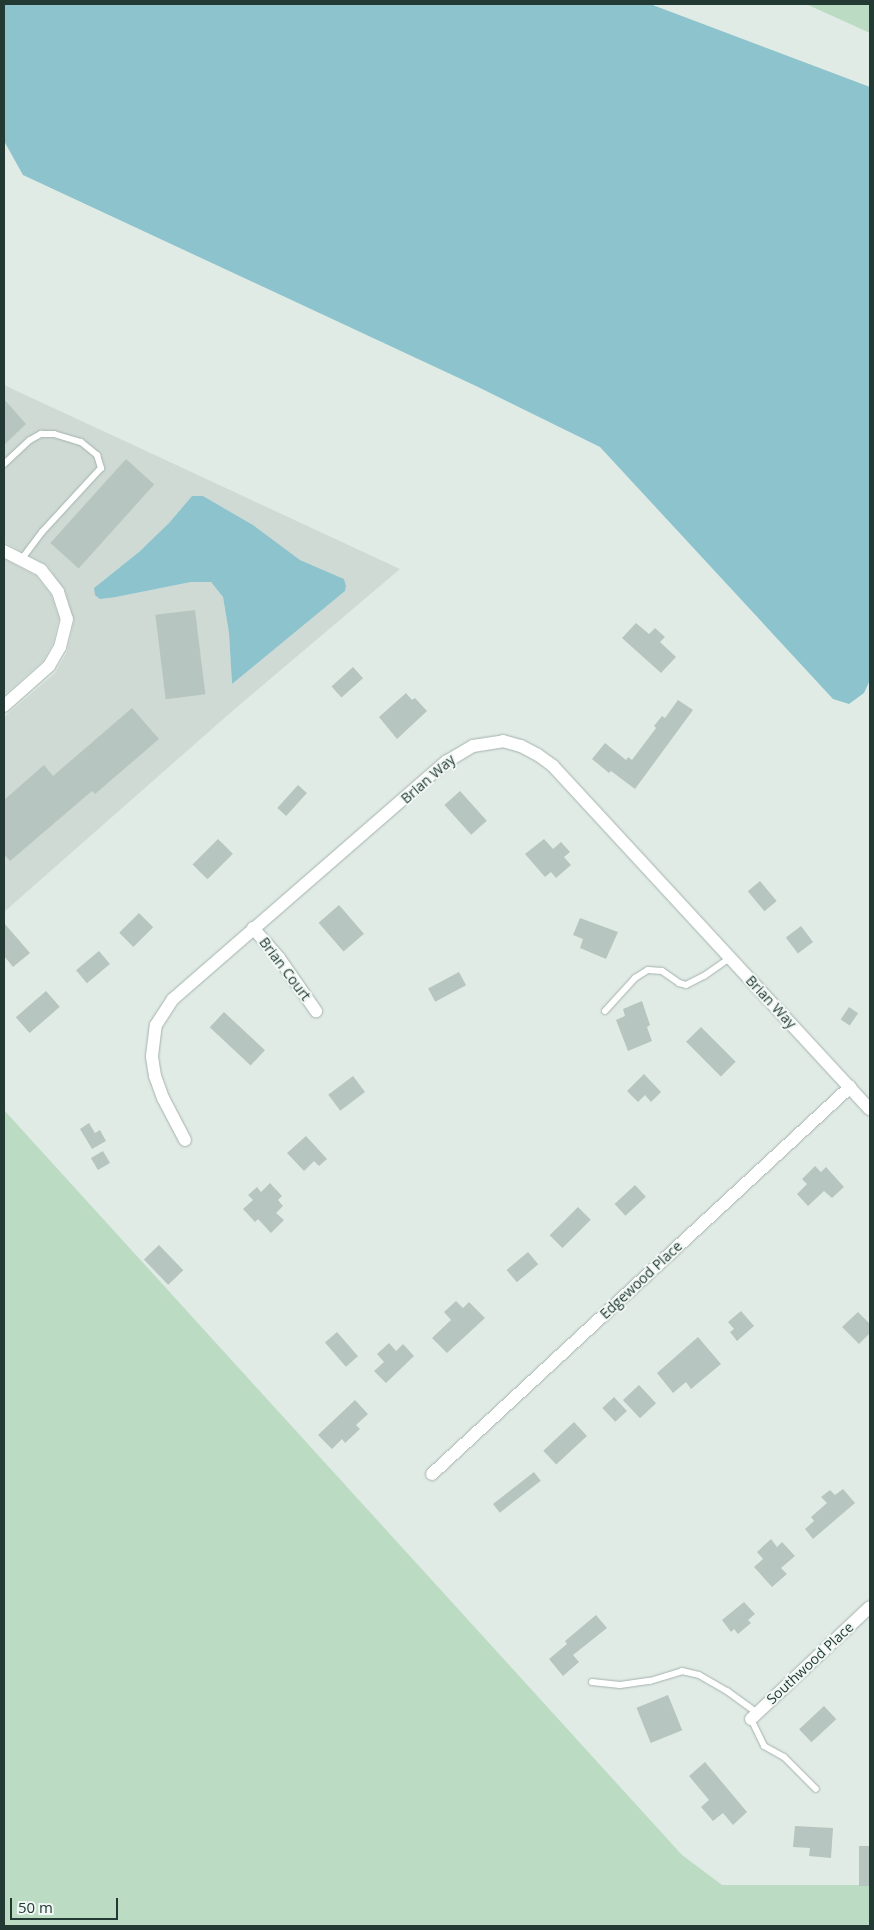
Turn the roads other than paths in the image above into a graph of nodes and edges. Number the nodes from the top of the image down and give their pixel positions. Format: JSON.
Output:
{"nodes":[{"id":1,"x":4,"y":464,"type":"edge"},
{"id":2,"x":4,"y":551,"type":"edge"},
{"id":3,"x":21,"y":560,"type":"junction"},
{"id":4,"x":4,"y":706,"type":"edge"},
{"id":5,"x":253,"y":928,"type":"junction"},
{"id":6,"x":730,"y":958,"type":"junction"},
{"id":7,"x":316,"y":1011,"type":"dead end"},
{"id":8,"x":606,"y":1011,"type":"dead end"},
{"id":9,"x":850,"y":1087,"type":"junction"},
{"id":10,"x":870,"y":1109,"type":"edge"},
{"id":11,"x":185,"y":1140,"type":"dead end"},
{"id":12,"x":432,"y":1474,"type":"dead end"},
{"id":13,"x":870,"y":1607,"type":"edge"},
{"id":14,"x":592,"y":1682,"type":"dead end"},
{"id":15,"x":754,"y":1716,"type":"junction"},
{"id":16,"x":816,"y":1789,"type":"dead end"}],
"edges":[{"from":1,"to":3,"type":"lane"},
{"from":2,"to":3,"type":"street"},
{"from":3,"to":4,"type":"street"},
{"from":5,"to":6,"type":"street","name":"Brian Way"},
{"from":5,"to":7,"type":"street","name":"Brian Court"},
{"from":5,"to":11,"type":"street","name":"Brian Way"},
{"from":6,"to":8,"type":"lane"},
{"from":6,"to":9,"type":"street","name":"Brian Way"},
{"from":9,"to":10,"type":"street","name":"Brian Way"},
{"from":9,"to":12,"type":"street","name":"Edgewood Place"},
{"from":13,"to":15,"type":"street","name":"Southwood Place"},
{"from":14,"to":15,"type":"lane"},
{"from":15,"to":16,"type":"lane"}]}
